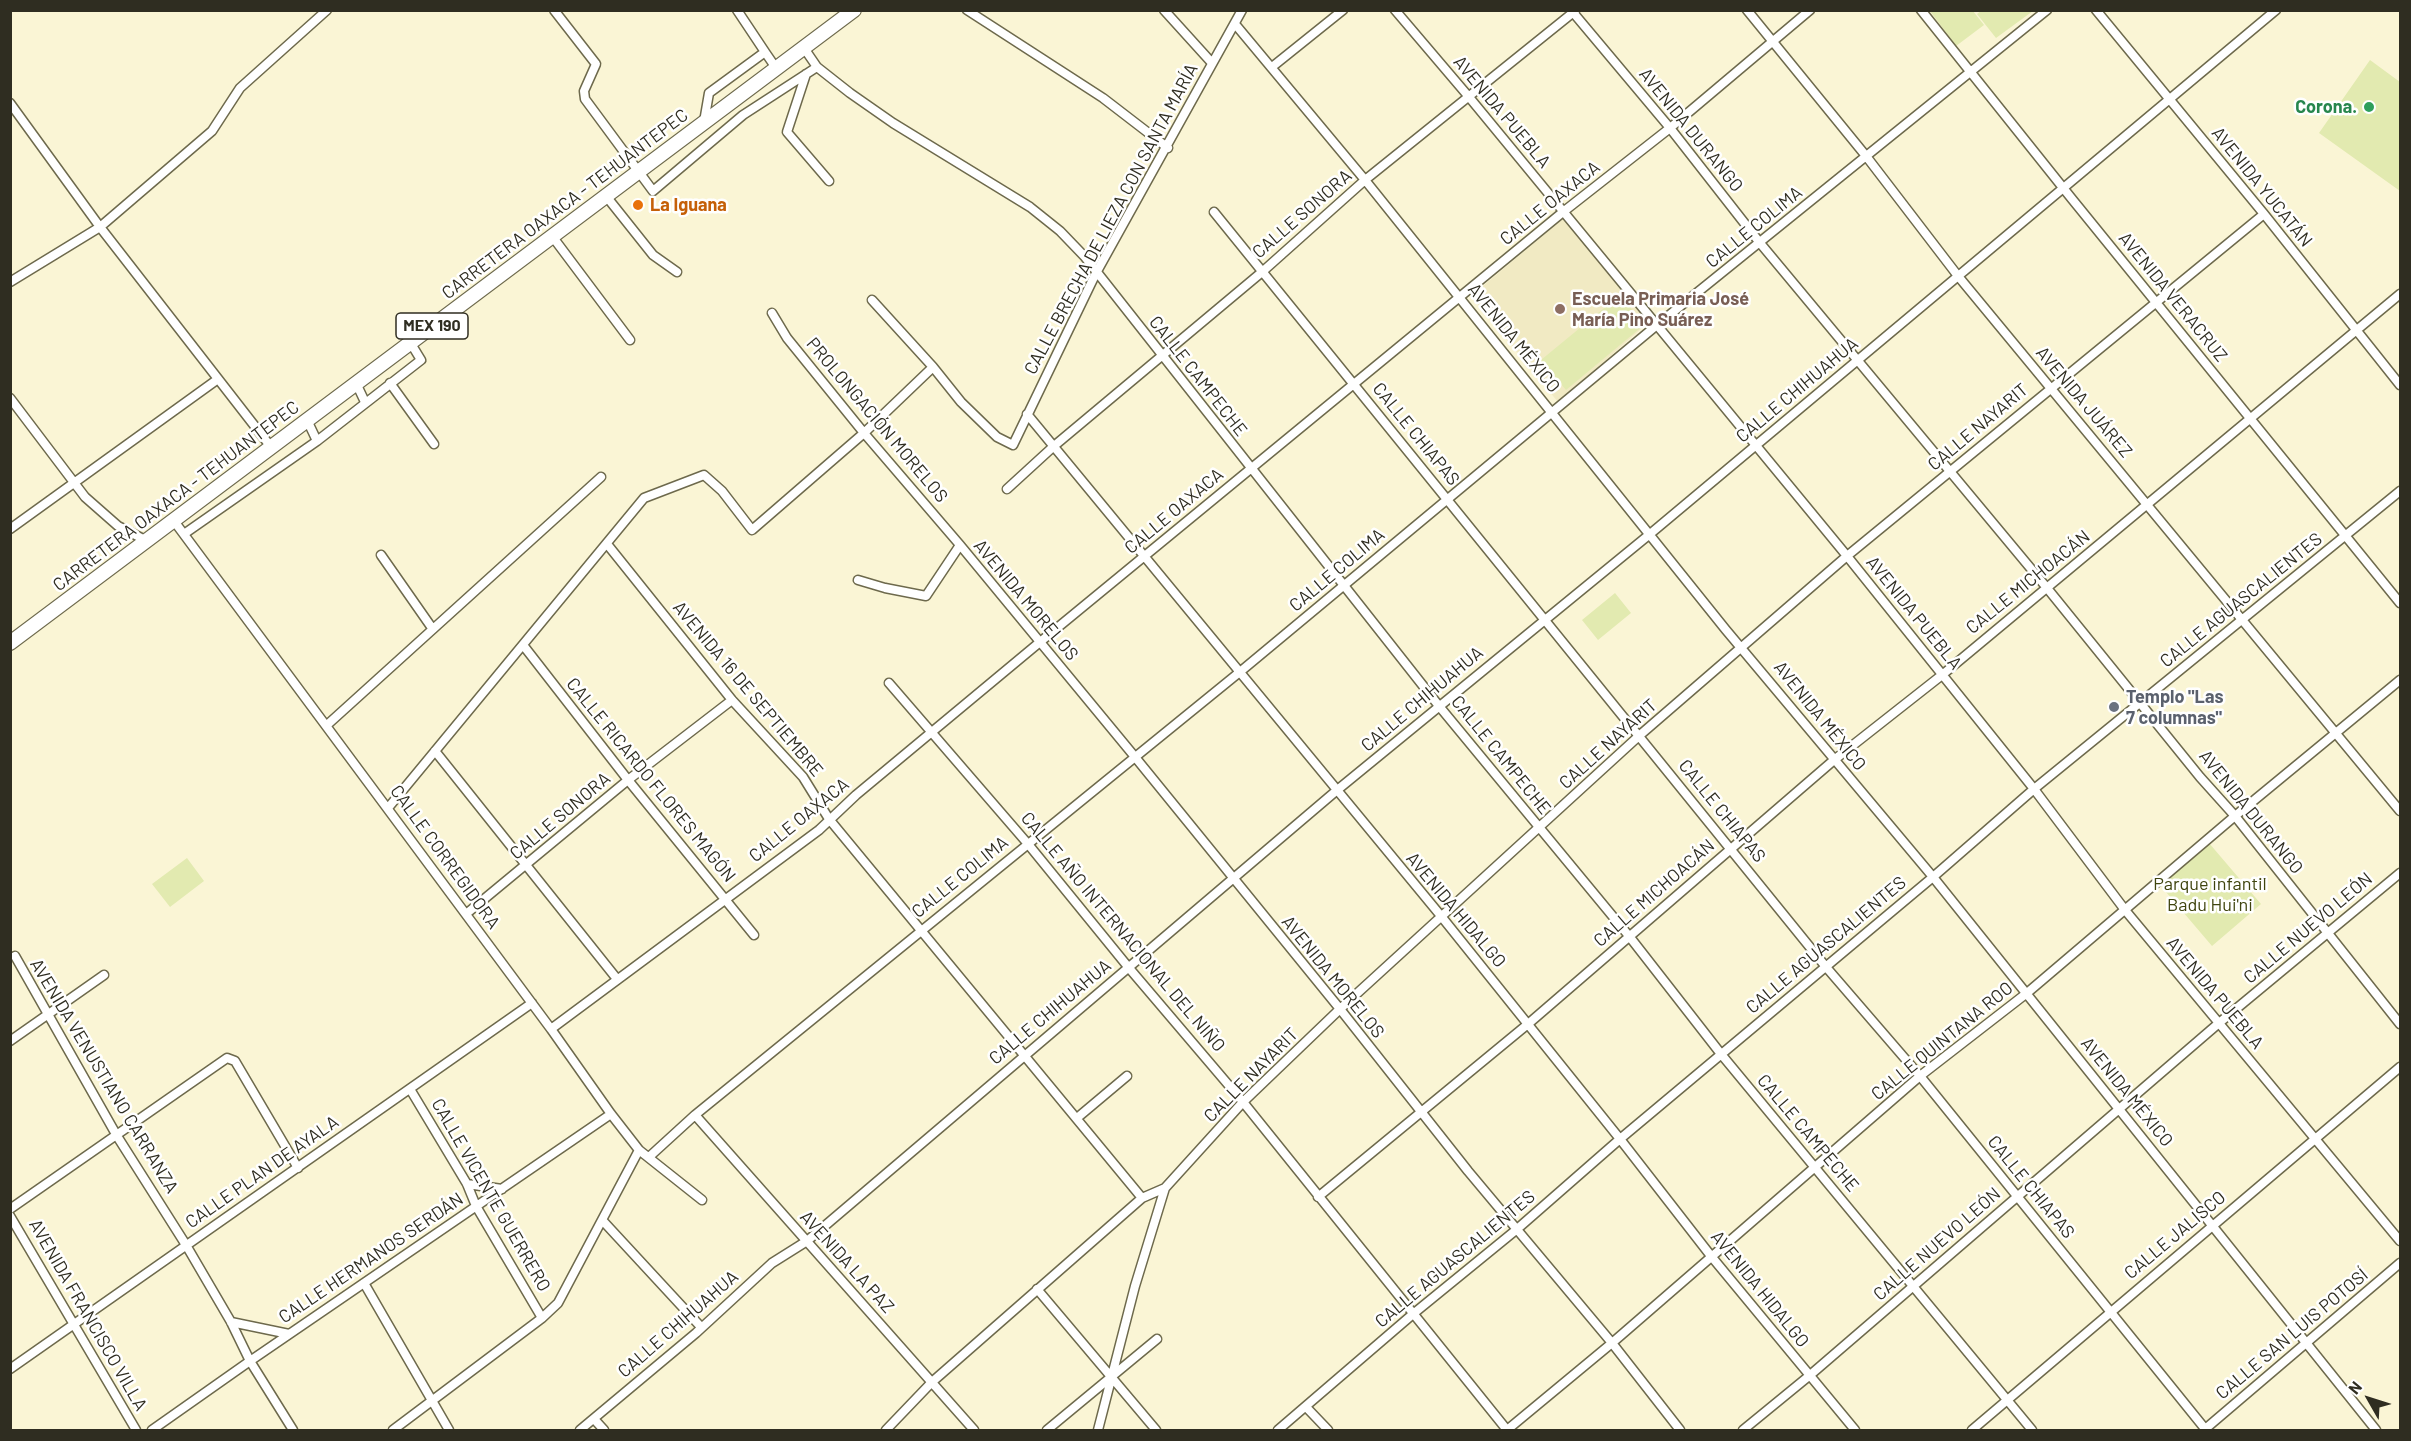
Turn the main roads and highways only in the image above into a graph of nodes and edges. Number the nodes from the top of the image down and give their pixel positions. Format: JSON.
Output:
{"nodes":[{"id":1,"x":854,"y":10,"type":"edge"},
{"id":2,"x":10,"y":644,"type":"edge"}],
"edges":[{"from":1,"to":2,"type":"main road","name":"CARRETERA OAXACA - TEHUANTEPEC","number":"MEX 190"}]}
